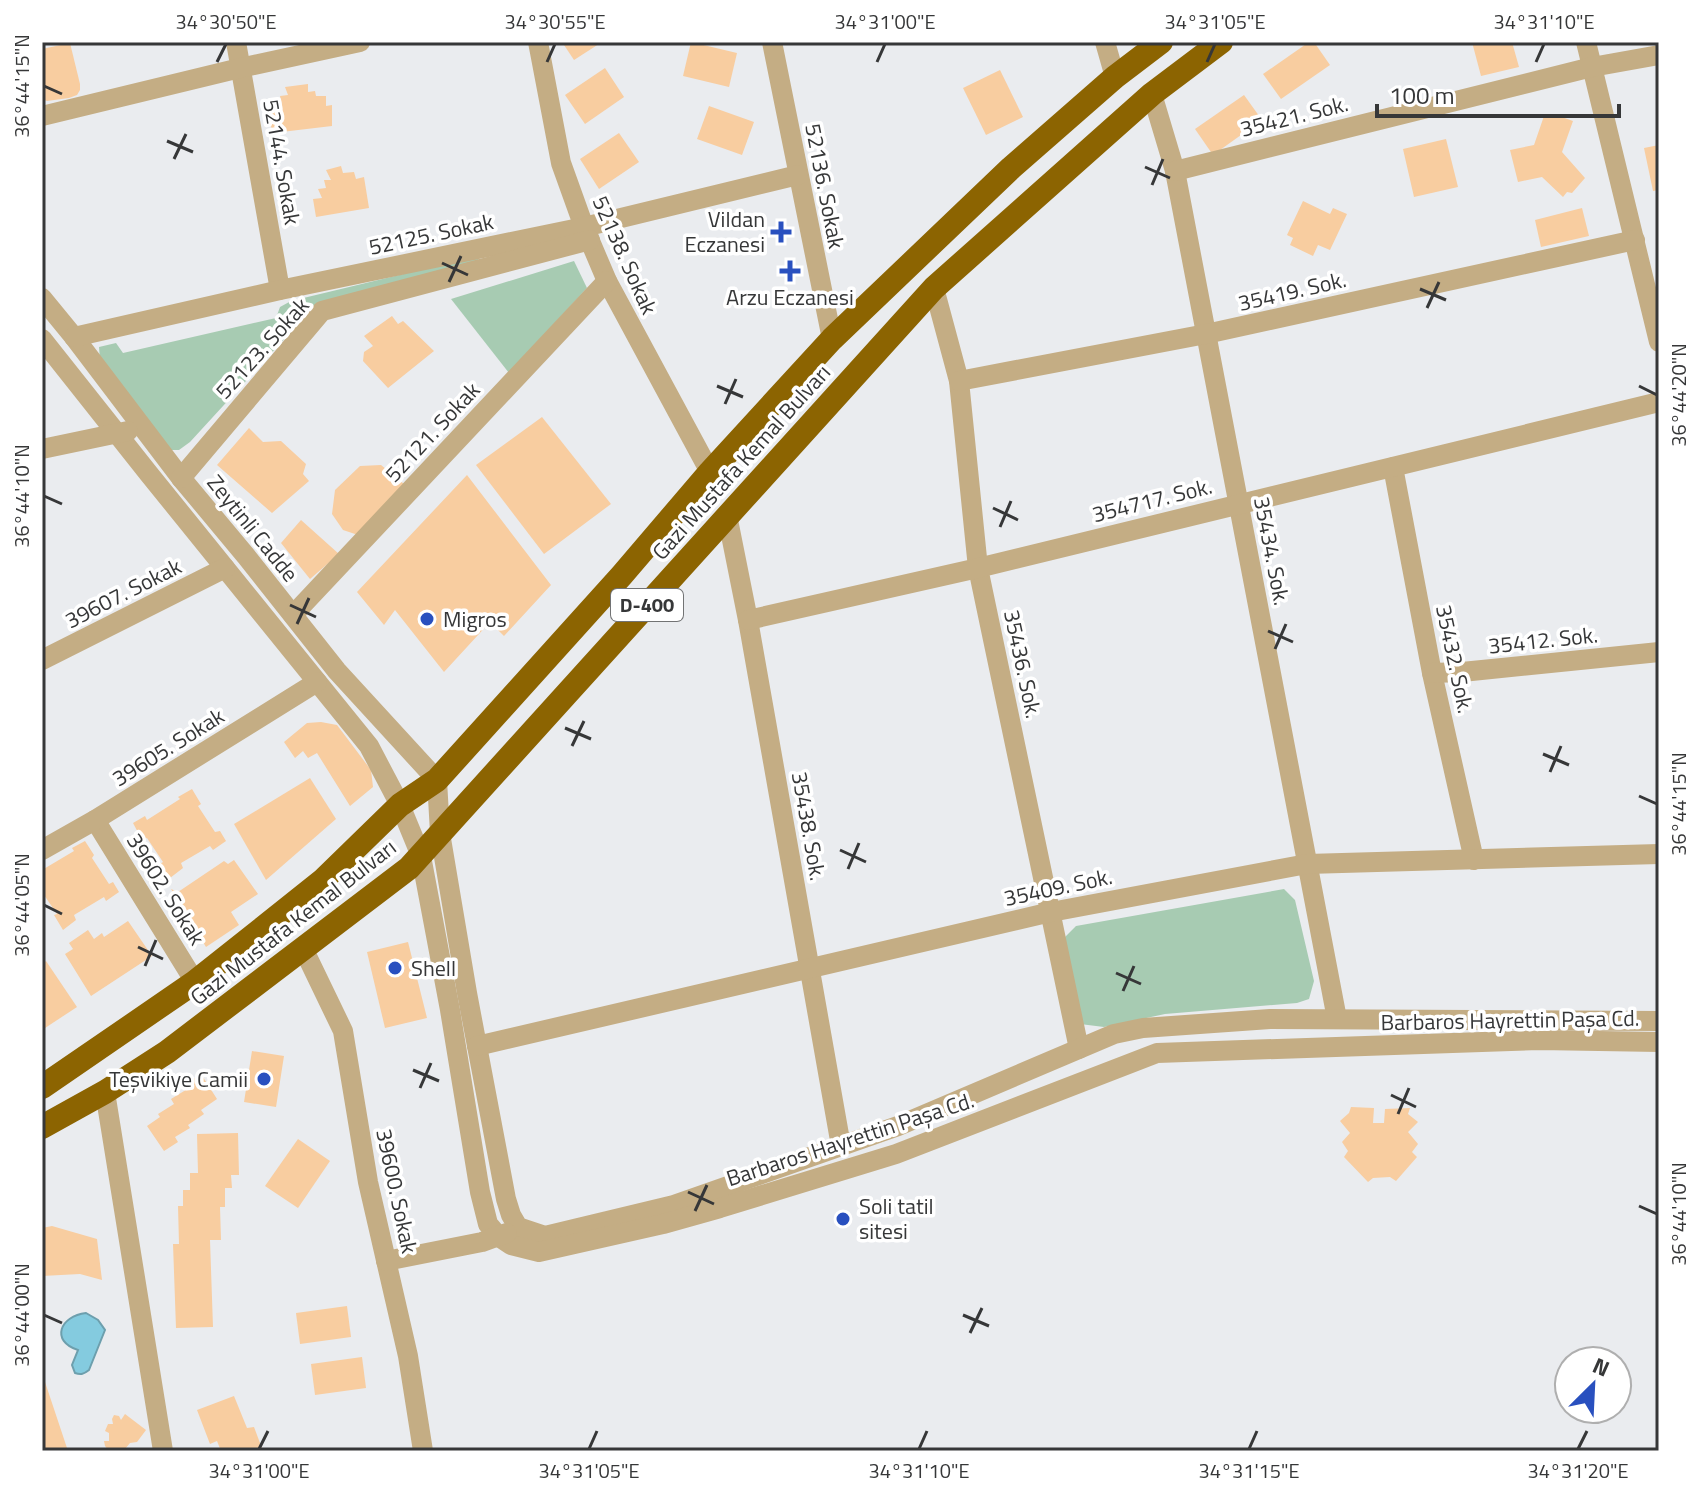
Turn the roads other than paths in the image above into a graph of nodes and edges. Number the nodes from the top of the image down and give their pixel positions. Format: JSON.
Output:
{"nodes":[{"id":1,"x":236,"y":42,"type":"edge"},
{"id":2,"x":360,"y":42,"type":"edge"},
{"id":3,"x":538,"y":42,"type":"edge"},
{"id":4,"x":772,"y":42,"type":"edge"},
{"id":5,"x":1105,"y":42,"type":"edge"},
{"id":6,"x":1161,"y":42,"type":"edge"},
{"id":7,"x":1221,"y":42,"type":"edge"},
{"id":8,"x":1586,"y":42,"type":"edge"},
{"id":9,"x":1659,"y":55,"type":"edge"},
{"id":10,"x":1592,"y":67,"type":"junction"},
{"id":11,"x":240,"y":68,"type":"junction"},
{"id":12,"x":1115,"y":77,"type":"junction"},
{"id":13,"x":1152,"y":94,"type":"junction"},
{"id":14,"x":42,"y":116,"type":"edge"},
{"id":15,"x":1175,"y":171,"type":"junction"},
{"id":16,"x":798,"y":175,"type":"junction"},
{"id":17,"x":587,"y":234,"type":"junction"},
{"id":18,"x":1635,"y":240,"type":"junction"},
{"id":19,"x":607,"y":281,"type":"junction"},
{"id":20,"x":934,"y":288,"type":"junction"},
{"id":21,"x":280,"y":290,"type":"junction"},
{"id":22,"x":42,"y":298,"type":"edge"},
{"id":23,"x":1206,"y":334,"type":"junction"},
{"id":24,"x":74,"y":337,"type":"junction"},
{"id":25,"x":42,"y":339,"type":"edge"},
{"id":26,"x":832,"y":339,"type":"junction"},
{"id":27,"x":1659,"y":342,"type":"edge"},
{"id":28,"x":959,"y":381,"type":"junction"},
{"id":29,"x":1659,"y":402,"type":"edge"},
{"id":30,"x":142,"y":428,"type":"junction"},
{"id":31,"x":116,"y":433,"type":"junction"},
{"id":32,"x":42,"y":449,"type":"edge"},
{"id":33,"x":1393,"y":467,"type":"junction"},
{"id":34,"x":710,"y":472,"type":"junction"},
{"id":35,"x":181,"y":478,"type":"junction"},
{"id":36,"x":1239,"y":504,"type":"junction"},
{"id":37,"x":727,"y":515,"type":"junction"},
{"id":38,"x":225,"y":568,"type":"junction"},
{"id":39,"x":978,"y":568,"type":"junction"},
{"id":40,"x":293,"y":615,"type":"junction"},
{"id":41,"x":748,"y":620,"type":"junction"},
{"id":42,"x":1659,"y":652,"type":"edge"},
{"id":43,"x":42,"y":660,"type":"edge"},
{"id":44,"x":1432,"y":673,"type":"junction"},
{"id":45,"x":317,"y":682,"type":"junction"},
{"id":46,"x":437,"y":780,"type":"junction"},
{"id":47,"x":400,"y":805,"type":"junction"},
{"id":48,"x":95,"y":820,"type":"junction"},
{"id":49,"x":440,"y":833,"type":"junction"},
{"id":50,"x":42,"y":850,"type":"edge"},
{"id":51,"x":1659,"y":854,"type":"edge"},
{"id":52,"x":421,"y":856,"type":"junction"},
{"id":53,"x":1474,"y":860,"type":"junction"},
{"id":54,"x":1307,"y":864,"type":"junction"},
{"id":55,"x":1051,"y":912,"type":"junction"},
{"id":56,"x":303,"y":948,"type":"junction"},
{"id":57,"x":809,"y":968,"type":"junction"},
{"id":58,"x":195,"y":982,"type":"junction"},
{"id":59,"x":1337,"y":1019,"type":"junction"},
{"id":60,"x":1659,"y":1021,"type":"edge"},
{"id":61,"x":1659,"y":1042,"type":"edge"},
{"id":62,"x":477,"y":1046,"type":"junction"},
{"id":63,"x":1079,"y":1049,"type":"junction"},
{"id":64,"x":42,"y":1087,"type":"edge"},
{"id":65,"x":105,"y":1092,"type":"junction"},
{"id":66,"x":42,"y":1127,"type":"edge"},
{"id":67,"x":841,"y":1146,"type":"junction"},
{"id":68,"x":518,"y":1227,"type":"junction"},
{"id":69,"x":499,"y":1237,"type":"junction"},
{"id":70,"x":386,"y":1261,"type":"junction"},
{"id":71,"x":163,"y":1451,"type":"edge"},
{"id":72,"x":423,"y":1451,"type":"edge"}],
"edges":[{"from":1,"to":11,"type":"street","name":"52144. Sokak"},
{"from":2,"to":11,"type":"street"},
{"from":3,"to":17,"type":"street","name":"52138. Sokak"},
{"from":4,"to":16,"type":"street","name":"52136. Sokak"},
{"from":5,"to":12,"type":"street"},
{"from":6,"to":12,"type":"highway","name":"Gazi Mustafa Kemal Bulvarı","number":"D-400"},
{"from":7,"to":13,"type":"highway","name":"Gazi Mustafa Kemal Bulvarı","number":"D-400"},
{"from":8,"to":10,"type":"street"},
{"from":9,"to":10,"type":"street","name":"35421. Sok."},
{"from":10,"to":15,"type":"street","name":"35421. Sok."},
{"from":10,"to":18,"type":"street"},
{"from":11,"to":14,"type":"street"},
{"from":11,"to":21,"type":"street","name":"52144. Sokak"},
{"from":12,"to":26,"type":"highway","name":"Gazi Mustafa Kemal Bulvarı","number":"D-400"},
{"from":13,"to":15,"type":"street","name":"35434. Sok."},
{"from":13,"to":20,"type":"highway","name":"Gazi Mustafa Kemal Bulvarı","number":"D-400"},
{"from":15,"to":23,"type":"street","name":"35434. Sok."},
{"from":16,"to":17,"type":"street","name":"52125. Sokak"},
{"from":16,"to":26,"type":"street","name":"52136. Sokak"},
{"from":17,"to":19,"type":"street","name":"52138. Sokak"},
{"from":17,"to":21,"type":"street","name":"52125. Sokak"},
{"from":17,"to":35,"type":"street","name":"52123. Sokak"},
{"from":18,"to":23,"type":"street","name":"35419. Sok."},
{"from":18,"to":27,"type":"street"},
{"from":19,"to":34,"type":"street","name":"52138. Sokak"},
{"from":19,"to":40,"type":"street","name":"52121. Sokak"},
{"from":20,"to":28,"type":"street","name":"35436. Sok."},
{"from":20,"to":37,"type":"highway","name":"Gazi Mustafa Kemal Bulvarı","number":"D-400"},
{"from":21,"to":24,"type":"street","name":"52125. Sokak"},
{"from":22,"to":24,"type":"street","name":"Zeytinli Cadde"},
{"from":23,"to":28,"type":"street","name":"35419. Sok."},
{"from":23,"to":36,"type":"street","name":"35434. Sok."},
{"from":24,"to":30,"type":"street","name":"Zeytinli Cadde"},
{"from":25,"to":31,"type":"street"},
{"from":26,"to":34,"type":"highway","name":"Gazi Mustafa Kemal Bulvarı","number":"D-400"},
{"from":28,"to":39,"type":"street","name":"35436. Sok."},
{"from":29,"to":33,"type":"street","name":"354717. Sok."},
{"from":30,"to":31,"type":"street"},
{"from":30,"to":35,"type":"street","name":"Zeytinli Cadde"},
{"from":31,"to":32,"type":"street"},
{"from":31,"to":38,"type":"street"},
{"from":33,"to":36,"type":"street","name":"354717. Sok."},
{"from":33,"to":44,"type":"street","name":"35432. Sok."},
{"from":34,"to":46,"type":"highway","name":"Gazi Mustafa Kemal Bulvarı","number":"D-400"},
{"from":35,"to":40,"type":"street","name":"Zeytinli Cadde"},
{"from":36,"to":39,"type":"street","name":"354717. Sok."},
{"from":36,"to":54,"type":"street","name":"35434. Sok."},
{"from":37,"to":41,"type":"street","name":"35438. Sok."},
{"from":37,"to":49,"type":"highway","name":"Gazi Mustafa Kemal Bulvarı","number":"D-400"},
{"from":38,"to":43,"type":"street","name":"39607. Sokak"},
{"from":38,"to":45,"type":"street"},
{"from":39,"to":41,"type":"street","name":"354717. Sok."},
{"from":39,"to":55,"type":"street","name":"35436. Sok."},
{"from":40,"to":46,"type":"street","name":"Zeytinli Cadde"},
{"from":41,"to":57,"type":"street","name":"35438. Sok."},
{"from":42,"to":44,"type":"street","name":"35412. Sok."},
{"from":44,"to":53,"type":"street","name":"35432. Sok."},
{"from":45,"to":47,"type":"street"},
{"from":45,"to":48,"type":"street","name":"39605. Sokak"},
{"from":46,"to":47,"type":"highway","name":"Gazi Mustafa Kemal Bulvarı","number":"D-400"},
{"from":46,"to":49,"type":"street"},
{"from":47,"to":52,"type":"street"},
{"from":47,"to":58,"type":"highway","name":"Gazi Mustafa Kemal Bulvarı","number":"D-400"},
{"from":48,"to":50,"type":"street","name":"39605. Sokak"},
{"from":48,"to":58,"type":"street","name":"39602. Sokak"},
{"from":49,"to":52,"type":"highway","name":"Gazi Mustafa Kemal Bulvarı","number":"D-400"},
{"from":49,"to":62,"type":"street"},
{"from":51,"to":53,"type":"street","name":"35409. Sok."},
{"from":52,"to":56,"type":"highway","name":"Gazi Mustafa Kemal Bulvarı","number":"D-400"},
{"from":52,"to":69,"type":"street"},
{"from":53,"to":54,"type":"street","name":"35409. Sok."},
{"from":54,"to":55,"type":"street","name":"35409. Sok."},
{"from":54,"to":59,"type":"street","name":"35434. Sok."},
{"from":55,"to":57,"type":"street","name":"35409. Sok."},
{"from":55,"to":63,"type":"street","name":"35436. Sok."},
{"from":56,"to":65,"type":"highway","name":"Gazi Mustafa Kemal Bulvarı","number":"D-400"},
{"from":56,"to":70,"type":"street","name":"39600. Sokak"},
{"from":57,"to":62,"type":"street","name":"35409. Sok."},
{"from":57,"to":67,"type":"street","name":"35438. Sok."},
{"from":58,"to":64,"type":"highway","name":"Gazi Mustafa Kemal Bulvarı","number":"D-400"},
{"from":59,"to":60,"type":"street"},
{"from":59,"to":63,"type":"street"},
{"from":61,"to":69,"type":"street","name":"Barbaros Hayrettin Paşa Cd."},
{"from":62,"to":68,"type":"street"},
{"from":63,"to":67,"type":"street"},
{"from":65,"to":66,"type":"highway","name":"Gazi Mustafa Kemal Bulvarı","number":"D-400"},
{"from":65,"to":71,"type":"street"},
{"from":67,"to":68,"type":"street"},
{"from":68,"to":69,"type":"street"},
{"from":69,"to":70,"type":"street"},
{"from":70,"to":72,"type":"street","name":"39600. Sokak"}]}
